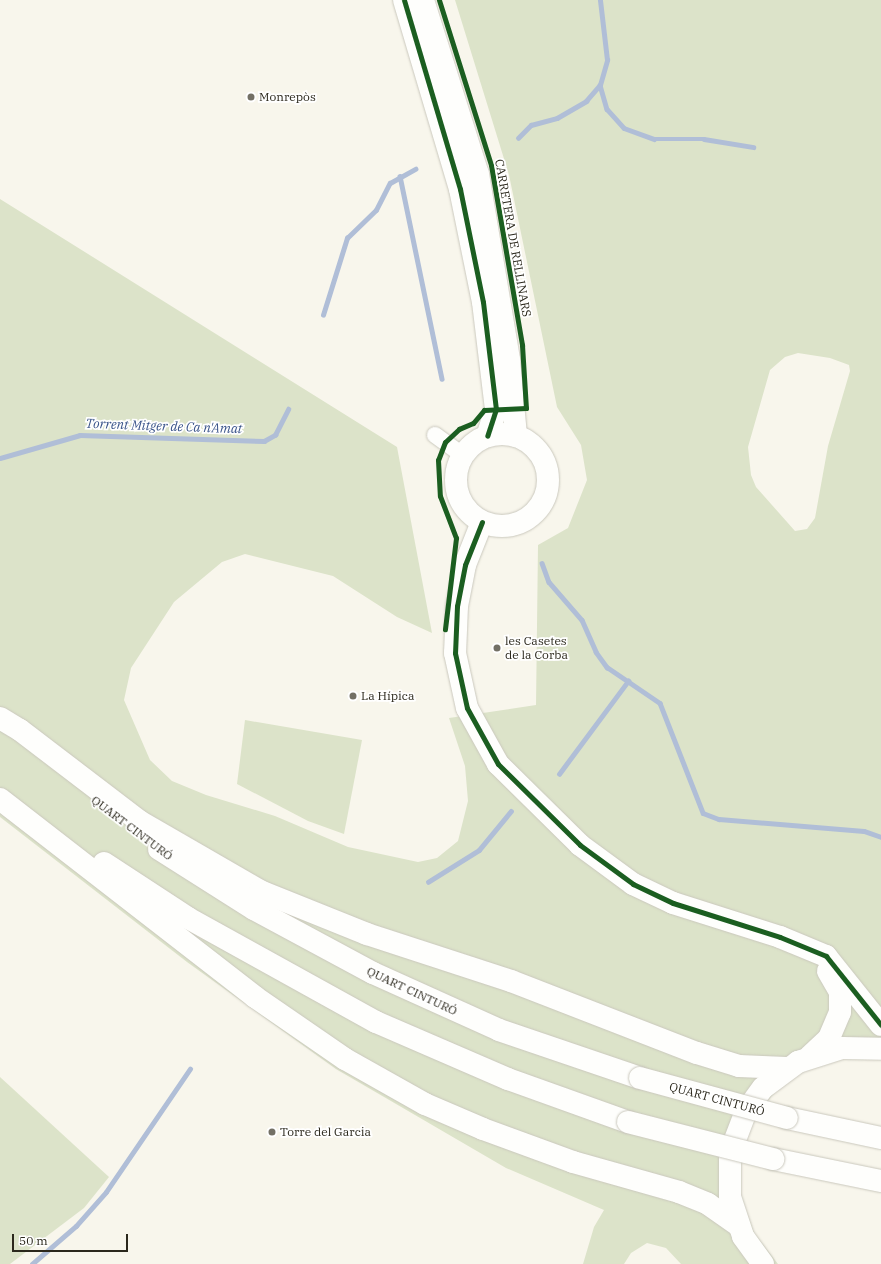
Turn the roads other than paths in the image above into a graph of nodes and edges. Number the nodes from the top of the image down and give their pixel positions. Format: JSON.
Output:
{"nodes":[{"id":1,"x":404,"y":0,"type":"edge"},
{"id":2,"x":423,"y":0,"type":"edge"},
{"id":3,"x":435,"y":435,"type":"dead end"},
{"id":4,"x":487,"y":436,"type":"junction"},
{"id":5,"x":516,"y":436,"type":"junction"},
{"id":6,"x":463,"y":455,"type":"junction"},
{"id":7,"x":482,"y":522,"type":"junction"},
{"id":8,"x":0,"y":718,"type":"edge"},
{"id":9,"x":0,"y":724,"type":"edge"},
{"id":10,"x":58,"y":766,"type":"junction"},
{"id":11,"x":0,"y":783,"type":"edge"},
{"id":12,"x":0,"y":799,"type":"edge"},
{"id":13,"x":24,"y":810,"type":"junction"},
{"id":14,"x":131,"y":822,"type":"junction"},
{"id":15,"x":100,"y":868,"type":"junction"},
{"id":16,"x":804,"y":948,"type":"junction"},
{"id":17,"x":881,"y":1025,"type":"edge"},
{"id":18,"x":881,"y":1050,"type":"edge"},
{"id":19,"x":810,"y":1056,"type":"junction"},
{"id":20,"x":786,"y":1068,"type":"junction"},
{"id":21,"x":881,"y":1138,"type":"edge"},
{"id":22,"x":881,"y":1181,"type":"edge"},
{"id":23,"x":738,"y":1225,"type":"junction"},
{"id":24,"x":759,"y":1261,"type":"edge"}],
"edges":[{"from":1,"to":4,"type":"main road"},
{"from":2,"to":5,"type":"main road","name":"CARRETERA DE RELLINARS"},
{"from":3,"to":6,"type":"street"},
{"from":4,"to":5,"type":"main road"},
{"from":4,"to":6,"type":"main road"},
{"from":5,"to":7,"type":"main road"},
{"from":6,"to":7,"type":"main road"},
{"from":7,"to":16,"type":"main road"},
{"from":8,"to":10,"type":"main road"},
{"from":9,"to":10,"type":"main road","name":"QUART CINTURÓ"},
{"from":10,"to":14,"type":"main road","name":"QUART CINTURÓ"},
{"from":11,"to":13,"type":"main road"},
{"from":12,"to":13,"type":"main road"},
{"from":13,"to":15,"type":"main road"},
{"from":14,"to":20,"type":"main road"},
{"from":14,"to":21,"type":"main road","name":"QUART CINTURÓ","bridge":true},
{"from":15,"to":22,"type":"main road","bridge":true},
{"from":15,"to":23,"type":"main road"},
{"from":16,"to":17,"type":"main road"},
{"from":16,"to":19,"type":"main road"},
{"from":18,"to":19,"type":"main road"},
{"from":19,"to":20,"type":"main road"},
{"from":20,"to":23,"type":"main road"},
{"from":23,"to":24,"type":"main road"}]}
